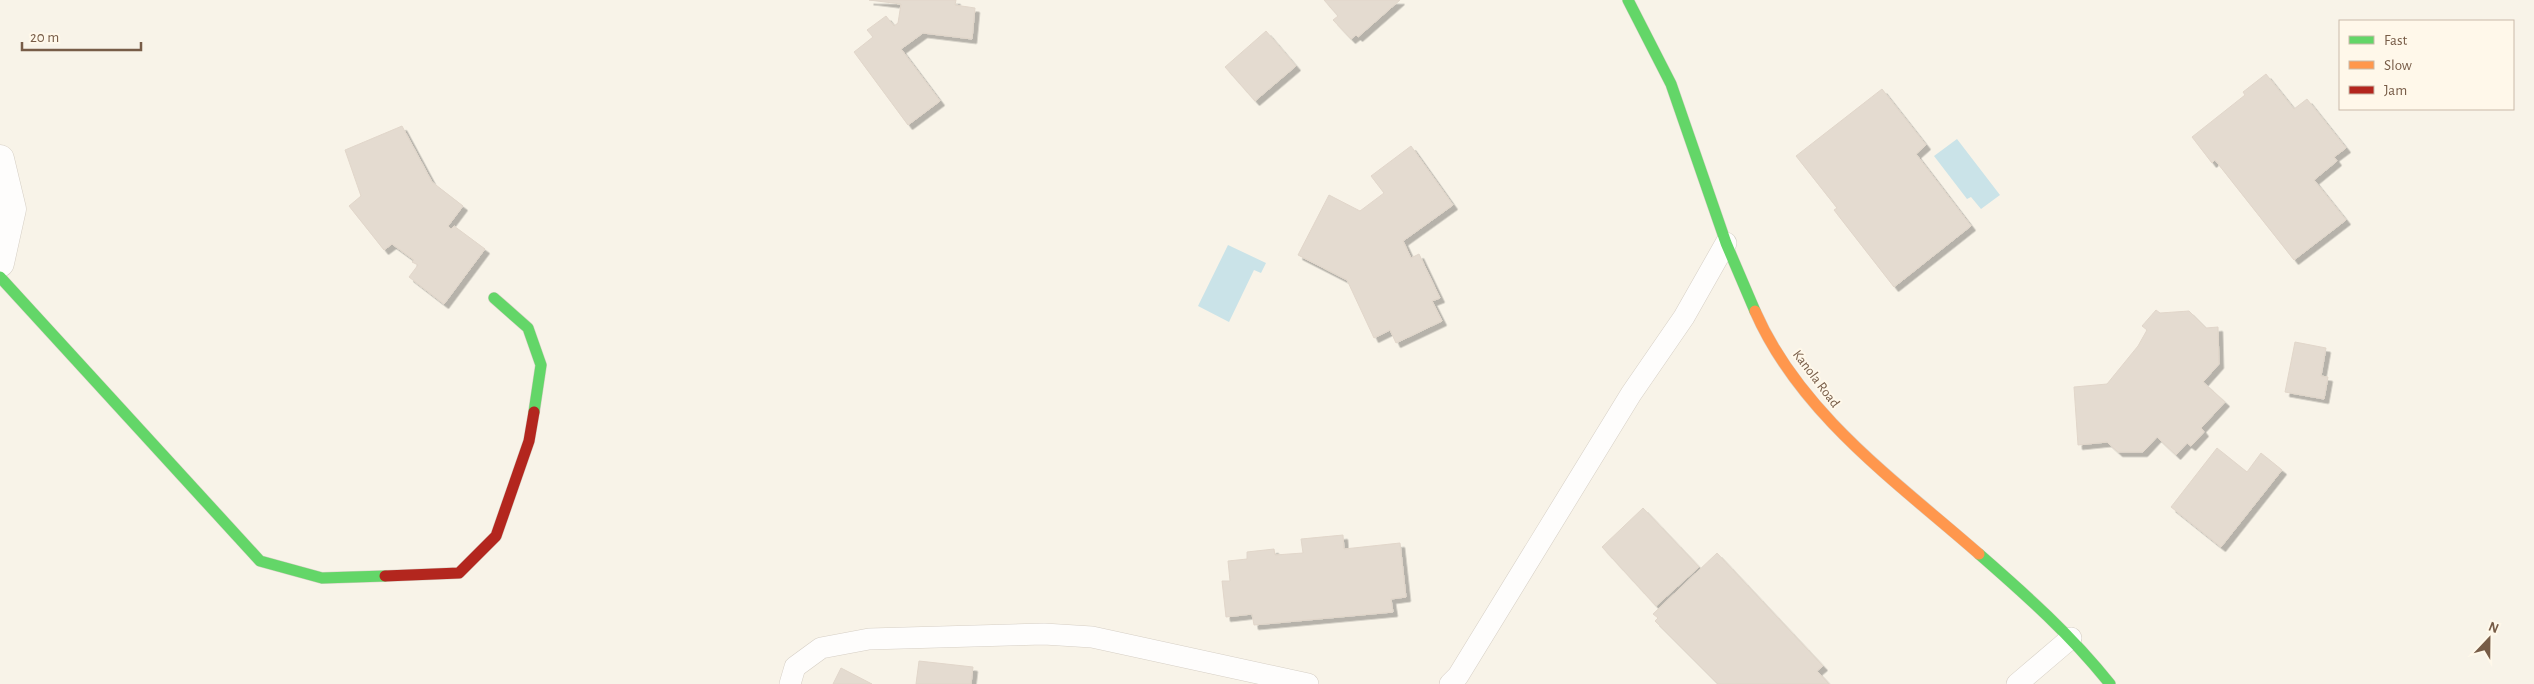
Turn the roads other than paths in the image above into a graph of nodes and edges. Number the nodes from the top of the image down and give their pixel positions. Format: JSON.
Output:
{"nodes":[{"id":1,"x":1628,"y":0,"type":"edge"},
{"id":2,"x":0,"y":159,"type":"edge"},
{"id":3,"x":1726,"y":243,"type":"junction"},
{"id":4,"x":0,"y":263,"type":"edge"},
{"id":5,"x":0,"y":278,"type":"edge"},
{"id":6,"x":494,"y":298,"type":"dead end"},
{"id":7,"x":2071,"y":638,"type":"junction"},
{"id":8,"x":790,"y":684,"type":"edge"},
{"id":9,"x":1308,"y":684,"type":"edge"},
{"id":10,"x":1450,"y":684,"type":"edge"},
{"id":11,"x":2017,"y":684,"type":"edge"},
{"id":12,"x":2110,"y":684,"type":"edge"}],
"edges":[{"from":1,"to":3,"type":"street","name":"Kanola Road"},
{"from":2,"to":4,"type":"street"},
{"from":3,"to":7,"type":"street","name":"Kanola Road"},
{"from":3,"to":10,"type":"lane"},
{"from":5,"to":6,"type":"street"},
{"from":7,"to":11,"type":"lane"},
{"from":7,"to":12,"type":"street","name":"Kanola Road"},
{"from":8,"to":9,"type":"lane"}]}
